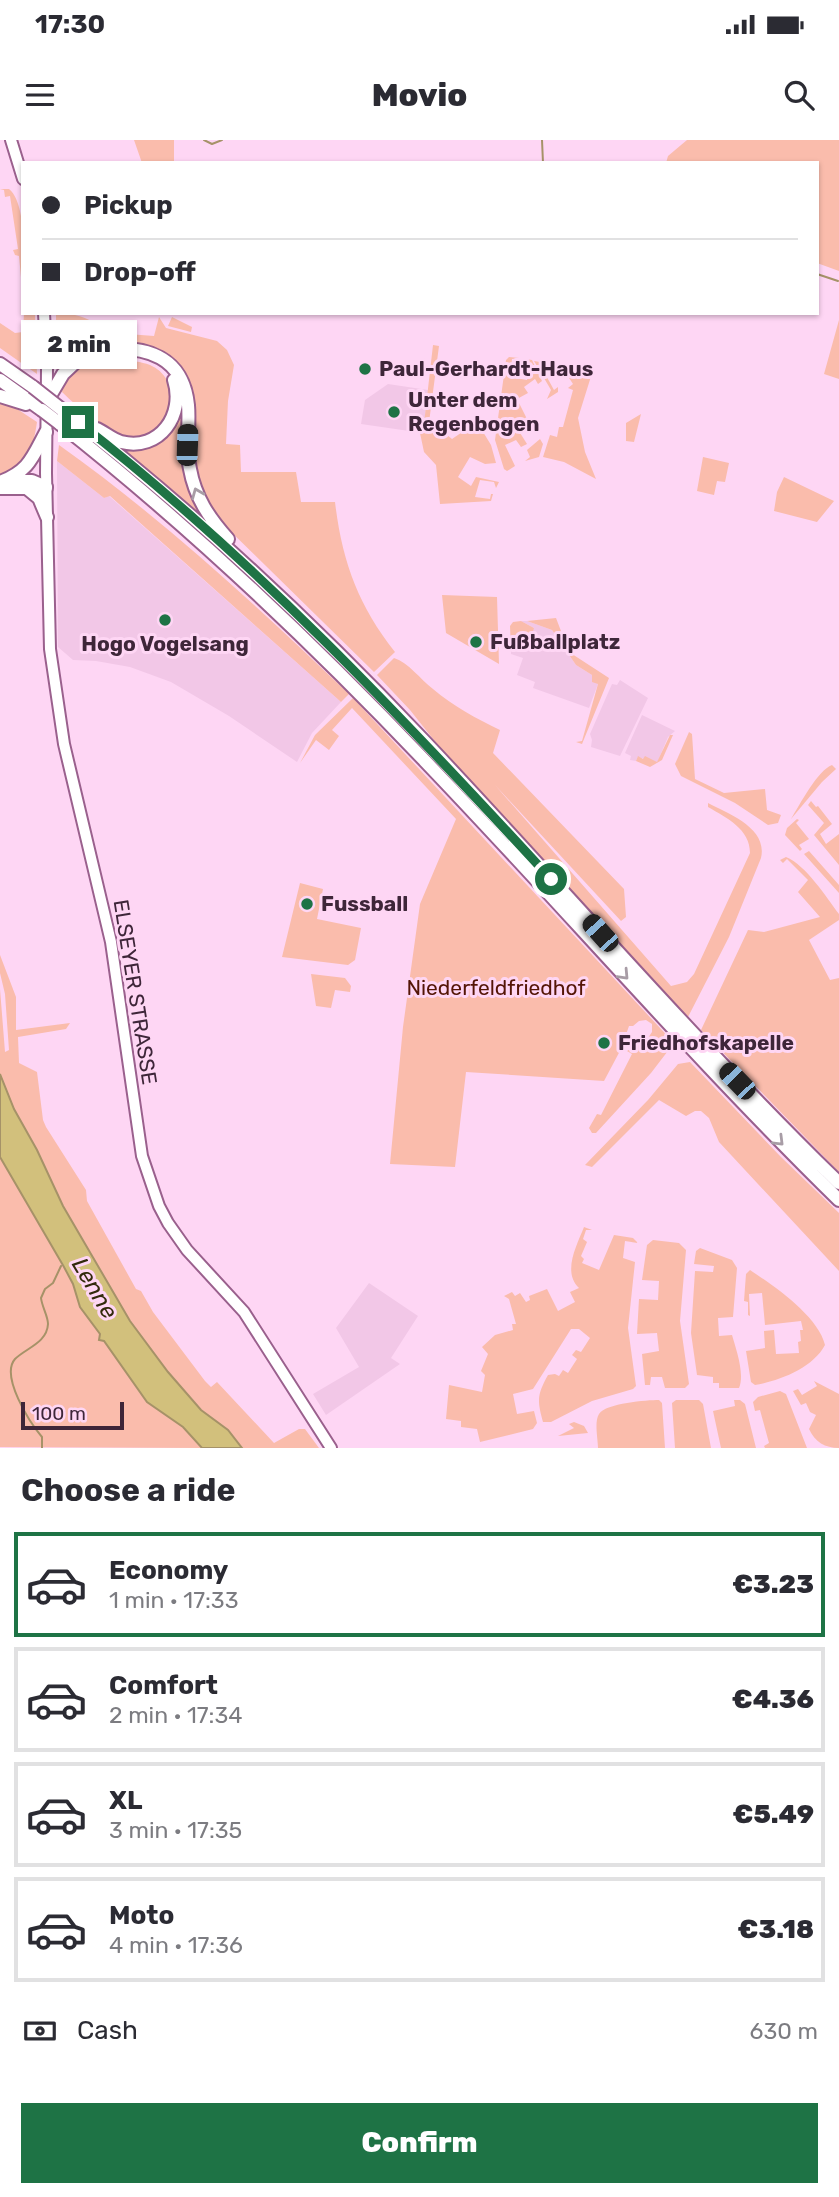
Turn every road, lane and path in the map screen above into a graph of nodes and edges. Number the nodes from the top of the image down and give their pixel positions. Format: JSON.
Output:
{"nodes":[{"id":1,"x":11,"y":140,"type":"edge"},
{"id":2,"x":21,"y":172,"type":"edge"},
{"id":3,"x":44,"y":315,"type":"edge"},
{"id":4,"x":46,"y":336,"type":"junction"},
{"id":5,"x":61,"y":351,"type":"junction"},
{"id":6,"x":47,"y":354,"type":"junction"},
{"id":7,"x":80,"y":358,"type":"junction"},
{"id":8,"x":0,"y":364,"type":"edge"},
{"id":9,"x":0,"y":380,"type":"edge"},
{"id":10,"x":0,"y":396,"type":"edge"},
{"id":11,"x":38,"y":405,"type":"junction"},
{"id":12,"x":61,"y":409,"type":"junction"},
{"id":13,"x":46,"y":432,"type":"junction"},
{"id":14,"x":0,"y":482,"type":"edge"},
{"id":15,"x":46,"y":487,"type":"junction"},
{"id":16,"x":0,"y":488,"type":"edge"},
{"id":17,"x":27,"y":489,"type":"junction"},
{"id":18,"x":47,"y":517,"type":"junction"},
{"id":19,"x":250,"y":568,"type":"junction"},
{"id":20,"x":839,"y":1183,"type":"edge"},
{"id":21,"x":839,"y":1200,"type":"edge"},
{"id":22,"x":331,"y":1448,"type":"edge"}],
"edges":[{"from":1,"to":2,"type":"main road"},
{"from":3,"to":4,"type":"main road","name":"ELSEYER STRASSE"},
{"from":4,"to":5,"type":"highway"},
{"from":4,"to":6,"type":"main road","name":"ELSEYER STRASSE"},
{"from":5,"to":6,"type":"highway"},
{"from":19,"to":5,"type":"highway","one_way":true},
{"from":6,"to":7,"type":"highway"},
{"from":6,"to":11,"type":"main road","name":"ELSEYER STRASSE"},
{"from":7,"to":11,"type":"highway"},
{"from":7,"to":12,"type":"highway"},
{"from":8,"to":12,"type":"highway","bridge":true},
{"from":9,"to":11,"type":"highway"},
{"from":10,"to":11,"type":"highway"},
{"from":11,"to":13,"type":"main road","name":"ELSEYER STRASSE"},
{"from":11,"to":21,"type":"highway","one_way":true,"bridge":true},
{"from":12,"to":19,"type":"highway"},
{"from":13,"to":14,"type":"highway"},
{"from":13,"to":15,"type":"main road","name":"ELSEYER STRASSE"},
{"from":14,"to":15,"type":"highway"},
{"from":15,"to":17,"type":"highway"},
{"from":15,"to":18,"type":"main road","name":"ELSEYER STRASSE"},
{"from":16,"to":17,"type":"highway"},
{"from":17,"to":18,"type":"highway"},
{"from":18,"to":22,"type":"main road","name":"ELSEYER STRASSE"},
{"from":19,"to":20,"type":"highway"}]}
